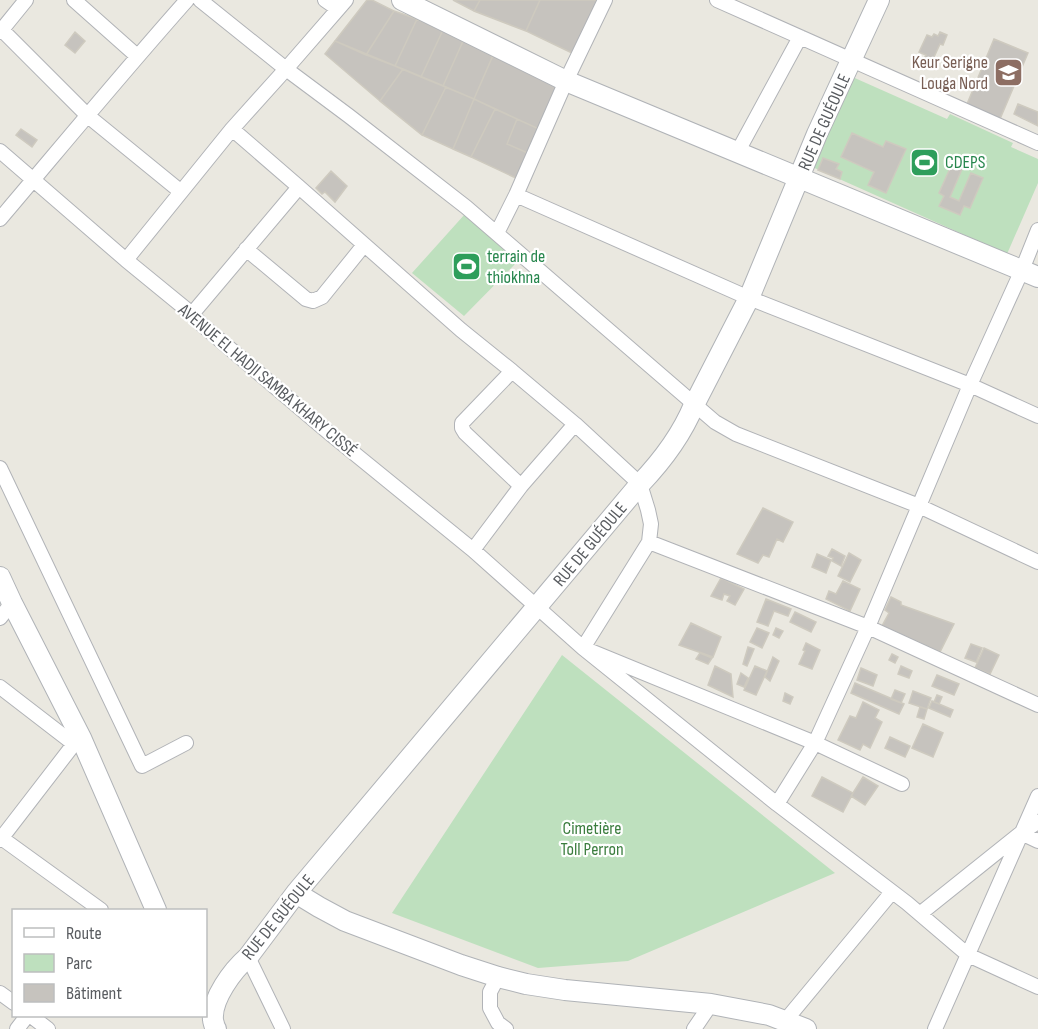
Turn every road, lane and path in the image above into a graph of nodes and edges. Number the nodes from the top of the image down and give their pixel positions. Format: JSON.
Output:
{"nodes":[{"id":1,"x":26,"y":0,"type":"edge"},
{"id":2,"x":74,"y":0,"type":"edge"},
{"id":3,"x":187,"y":0,"type":"edge"},
{"id":4,"x":200,"y":0,"type":"edge"},
{"id":5,"x":325,"y":0,"type":"edge"},
{"id":6,"x":402,"y":0,"type":"edge"},
{"id":7,"x":605,"y":0,"type":"edge"},
{"id":8,"x":717,"y":0,"type":"edge"},
{"id":9,"x":879,"y":0,"type":"edge"},
{"id":10,"x":342,"y":5,"type":"edge"},
{"id":11,"x":1,"y":30,"type":"edge"},
{"id":12,"x":800,"y":37,"type":"junction"},
{"id":13,"x":137,"y":56,"type":"junction"},
{"id":14,"x":851,"y":60,"type":"junction"},
{"id":15,"x":286,"y":69,"type":"junction"},
{"id":16,"x":567,"y":81,"type":"junction"},
{"id":17,"x":88,"y":116,"type":"junction"},
{"id":18,"x":232,"y":129,"type":"junction"},
{"id":19,"x":1038,"y":143,"type":"edge"},
{"id":20,"x":0,"y":151,"type":"edge"},
{"id":21,"x":737,"y":153,"type":"junction"},
{"id":22,"x":799,"y":178,"type":"junction"},
{"id":23,"x":33,"y":180,"type":"junction"},
{"id":24,"x":299,"y":187,"type":"junction"},
{"id":25,"x":180,"y":192,"type":"junction"},
{"id":26,"x":516,"y":195,"type":"junction"},
{"id":27,"x":0,"y":219,"type":"edge"},
{"id":28,"x":1038,"y":230,"type":"edge"},
{"id":29,"x":497,"y":233,"type":"junction"},
{"id":30,"x":364,"y":245,"type":"junction"},
{"id":31,"x":246,"y":249,"type":"junction"},
{"id":32,"x":126,"y":260,"type":"junction"},
{"id":33,"x":1030,"y":274,"type":"edge"},
{"id":34,"x":749,"y":298,"type":"junction"},
{"id":35,"x":192,"y":314,"type":"junction"},
{"id":36,"x":512,"y":371,"type":"junction"},
{"id":37,"x":970,"y":385,"type":"junction"},
{"id":38,"x":694,"y":405,"type":"junction"},
{"id":39,"x":1038,"y":416,"type":"edge"},
{"id":40,"x":575,"y":424,"type":"junction"},
{"id":41,"x":0,"y":468,"type":"edge"},
{"id":42,"x":640,"y":484,"type":"junction"},
{"id":43,"x":521,"y":486,"type":"junction"},
{"id":44,"x":918,"y":506,"type":"junction"},
{"id":45,"x":649,"y":542,"type":"junction"},
{"id":46,"x":473,"y":550,"type":"junction"},
{"id":47,"x":1038,"y":562,"type":"edge"},
{"id":48,"x":0,"y":577,"type":"edge"},
{"id":49,"x":537,"y":606,"type":"junction"},
{"id":50,"x":6,"y":610,"type":"edge"},
{"id":51,"x":868,"y":627,"type":"junction"},
{"id":52,"x":583,"y":648,"type":"junction"},
{"id":53,"x":0,"y":687,"type":"edge"},
{"id":54,"x":1038,"y":705,"type":"edge"},
{"id":55,"x":78,"y":741,"type":"junction"},
{"id":56,"x":186,"y":743,"type":"dead end"},
{"id":57,"x":815,"y":743,"type":"junction"},
{"id":58,"x":902,"y":784,"type":"dead end"},
{"id":59,"x":1038,"y":796,"type":"edge"},
{"id":60,"x":777,"y":804,"type":"junction"},
{"id":61,"x":1038,"y":822,"type":"edge"},
{"id":62,"x":1021,"y":833,"type":"junction"},
{"id":63,"x":0,"y":838,"type":"edge"},
{"id":64,"x":1038,"y":841,"type":"edge"},
{"id":65,"x":892,"y":892,"type":"junction"},
{"id":66,"x":297,"y":893,"type":"junction"},
{"id":67,"x":100,"y":909,"type":"edge"},
{"id":68,"x":156,"y":909,"type":"edge"},
{"id":69,"x":921,"y":914,"type":"junction"},
{"id":70,"x":968,"y":955,"type":"junction"},
{"id":71,"x":248,"y":957,"type":"junction"},
{"id":72,"x":498,"y":977,"type":"junction"},
{"id":73,"x":1038,"y":987,"type":"edge"},
{"id":74,"x":711,"y":1004,"type":"junction"},
{"id":75,"x":28,"y":1017,"type":"edge"},
{"id":76,"x":30,"y":1017,"type":"edge"},
{"id":77,"x":785,"y":1021,"type":"junction"},
{"id":78,"x":211,"y":1022,"type":"edge"},
{"id":79,"x":17,"y":1029,"type":"edge"},
{"id":80,"x":48,"y":1029,"type":"edge"},
{"id":81,"x":283,"y":1029,"type":"edge"},
{"id":82,"x":506,"y":1029,"type":"edge"},
{"id":83,"x":694,"y":1029,"type":"edge"},
{"id":84,"x":806,"y":1029,"type":"edge"},
{"id":85,"x":935,"y":1029,"type":"edge"}],
"edges":[{"from":1,"to":11,"type":"street"},
{"from":2,"to":13,"type":"street"},
{"from":3,"to":13,"type":"street"},
{"from":4,"to":15,"type":"street"},
{"from":5,"to":10,"type":"street"},
{"from":6,"to":16,"type":"street"},
{"from":7,"to":16,"type":"street"},
{"from":8,"to":12,"type":"street"},
{"from":9,"to":14,"type":"street","name":"RUE DE GUÉOULE"},
{"from":10,"to":15,"type":"street"},
{"from":11,"to":17,"type":"street"},
{"from":12,"to":14,"type":"street"},
{"from":12,"to":21,"type":"street"},
{"from":13,"to":17,"type":"street"},
{"from":14,"to":19,"type":"street"},
{"from":14,"to":22,"type":"street","name":"RUE DE GUÉOULE"},
{"from":15,"to":18,"type":"street"},
{"from":15,"to":29,"type":"street"},
{"from":16,"to":21,"type":"street"},
{"from":16,"to":26,"type":"street"},
{"from":17,"to":23,"type":"street"},
{"from":17,"to":25,"type":"street"},
{"from":18,"to":24,"type":"street"},
{"from":18,"to":25,"type":"street"},
{"from":20,"to":23,"type":"street","name":"AVENUE EL HADJI SAMBA KHARY CISSÉ"},
{"from":21,"to":22,"type":"street"},
{"from":22,"to":33,"type":"street"},
{"from":22,"to":34,"type":"street","name":"RUE DE GUÉOULE"},
{"from":23,"to":27,"type":"street"},
{"from":23,"to":32,"type":"street","name":"AVENUE EL HADJI SAMBA KHARY CISSÉ"},
{"from":24,"to":30,"type":"street"},
{"from":24,"to":31,"type":"street"},
{"from":25,"to":32,"type":"street"},
{"from":26,"to":29,"type":"street"},
{"from":26,"to":34,"type":"street"},
{"from":28,"to":33,"type":"street"},
{"from":29,"to":38,"type":"street"},
{"from":30,"to":31,"type":"street"},
{"from":30,"to":36,"type":"street"},
{"from":31,"to":35,"type":"street"},
{"from":32,"to":35,"type":"street","name":"AVENUE EL HADJI SAMBA KHARY CISSÉ"},
{"from":33,"to":37,"type":"street"},
{"from":34,"to":37,"type":"street"},
{"from":34,"to":38,"type":"street","name":"RUE DE GUÉOULE"},
{"from":35,"to":46,"type":"street","name":"AVENUE EL HADJI SAMBA KHARY CISSÉ"},
{"from":36,"to":40,"type":"street"},
{"from":36,"to":43,"type":"street"},
{"from":37,"to":39,"type":"street"},
{"from":37,"to":44,"type":"street"},
{"from":38,"to":42,"type":"street","name":"RUE DE GUÉOULE"},
{"from":38,"to":44,"type":"street"},
{"from":40,"to":42,"type":"street"},
{"from":40,"to":43,"type":"street"},
{"from":41,"to":56,"type":"street"},
{"from":42,"to":45,"type":"street"},
{"from":42,"to":49,"type":"street","name":"RUE DE GUÉOULE"},
{"from":43,"to":46,"type":"street"},
{"from":44,"to":47,"type":"street"},
{"from":44,"to":51,"type":"street"},
{"from":45,"to":51,"type":"street"},
{"from":45,"to":52,"type":"street"},
{"from":46,"to":49,"type":"street","name":"AVENUE EL HADJI SAMBA KHARY CISSÉ"},
{"from":48,"to":50,"type":"street"},
{"from":49,"to":52,"type":"street","name":"AVENUE EL HADJI SAMBA KHARY CISSÉ"},
{"from":49,"to":66,"type":"street","name":"RUE DE GUÉOULE"},
{"from":50,"to":55,"type":"street"},
{"from":51,"to":54,"type":"street"},
{"from":51,"to":57,"type":"street"},
{"from":52,"to":57,"type":"street"},
{"from":52,"to":60,"type":"street","name":"AVENUE EL HADJI SAMBA KHARY CISSÉ"},
{"from":53,"to":55,"type":"street"},
{"from":55,"to":63,"type":"street"},
{"from":55,"to":68,"type":"street"},
{"from":57,"to":58,"type":"street"},
{"from":57,"to":60,"type":"street"},
{"from":59,"to":62,"type":"street"},
{"from":60,"to":65,"type":"street","name":"AVENUE EL HADJI SAMBA KHARY CISSÉ"},
{"from":61,"to":62,"type":"street"},
{"from":62,"to":64,"type":"street"},
{"from":62,"to":69,"type":"street"},
{"from":62,"to":70,"type":"street"},
{"from":63,"to":67,"type":"street"},
{"from":65,"to":69,"type":"street","name":"AVENUE EL HADJI SAMBA KHARY CISSÉ"},
{"from":65,"to":77,"type":"street"},
{"from":66,"to":71,"type":"street","name":"RUE DE GUÉOULE"},
{"from":66,"to":72,"type":"street"},
{"from":69,"to":70,"type":"street","name":"AVENUE EL HADJI SAMBA KHARY CISSÉ"},
{"from":70,"to":73,"type":"street","name":"AVENUE EL HADJI SAMBA KHARY CISSÉ"},
{"from":70,"to":85,"type":"street"},
{"from":71,"to":78,"type":"street","name":"RUE DE GUÉOULE"},
{"from":71,"to":81,"type":"street"},
{"from":72,"to":74,"type":"street"},
{"from":72,"to":82,"type":"street"},
{"from":74,"to":77,"type":"street"},
{"from":74,"to":83,"type":"street"},
{"from":75,"to":79,"type":"street"},
{"from":76,"to":80,"type":"street"},
{"from":77,"to":84,"type":"street"}]}
